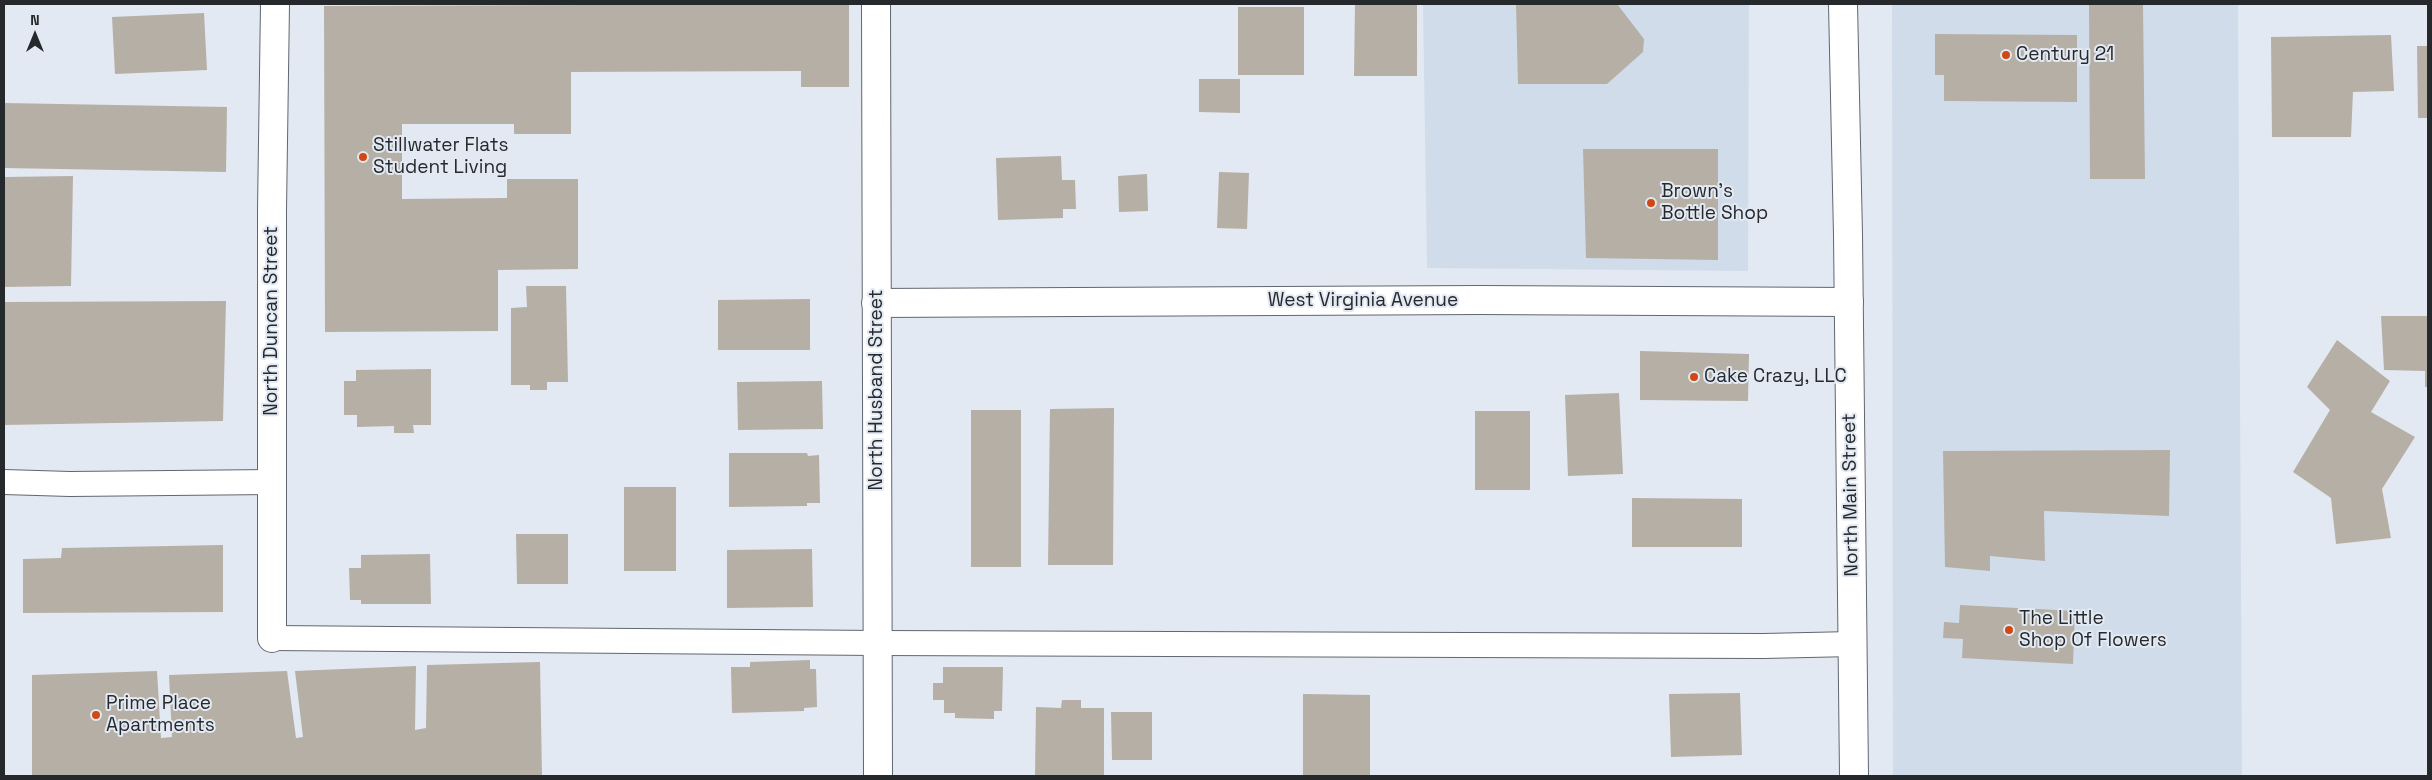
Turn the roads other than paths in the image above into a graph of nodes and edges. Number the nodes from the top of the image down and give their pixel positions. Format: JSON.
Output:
{"nodes":[{"id":1,"x":275,"y":4,"type":"edge"},
{"id":2,"x":876,"y":4,"type":"edge"},
{"id":3,"x":1843,"y":4,"type":"edge"},
{"id":4,"x":1849,"y":302,"type":"junction"},
{"id":5,"x":876,"y":303,"type":"junction"},
{"id":6,"x":4,"y":482,"type":"edge"},
{"id":7,"x":272,"y":482,"type":"junction"},
{"id":8,"x":272,"y":638,"type":"joint"},
{"id":9,"x":878,"y":643,"type":"junction"},
{"id":10,"x":1853,"y":644,"type":"junction"},
{"id":11,"x":878,"y":776,"type":"edge"},
{"id":12,"x":1854,"y":776,"type":"edge"}],
"edges":[{"from":1,"to":7,"type":"street","name":"North Duncan Street"},
{"from":2,"to":5,"type":"street","name":"North Husband Street"},
{"from":3,"to":4,"type":"street","name":"North Main Street"},
{"from":4,"to":5,"type":"street","name":"West Virginia Avenue"},
{"from":4,"to":10,"type":"street","name":"North Main Street"},
{"from":5,"to":9,"type":"street","name":"North Husband Street"},
{"from":6,"to":7,"type":"lane"},
{"from":7,"to":8,"type":"street","name":"North Duncan Street"},
{"from":8,"to":9,"type":"lane"},
{"from":9,"to":10,"type":"lane"},
{"from":9,"to":11,"type":"street","name":"North Husband Street"},
{"from":10,"to":12,"type":"street","name":"North Main Street"}]}
